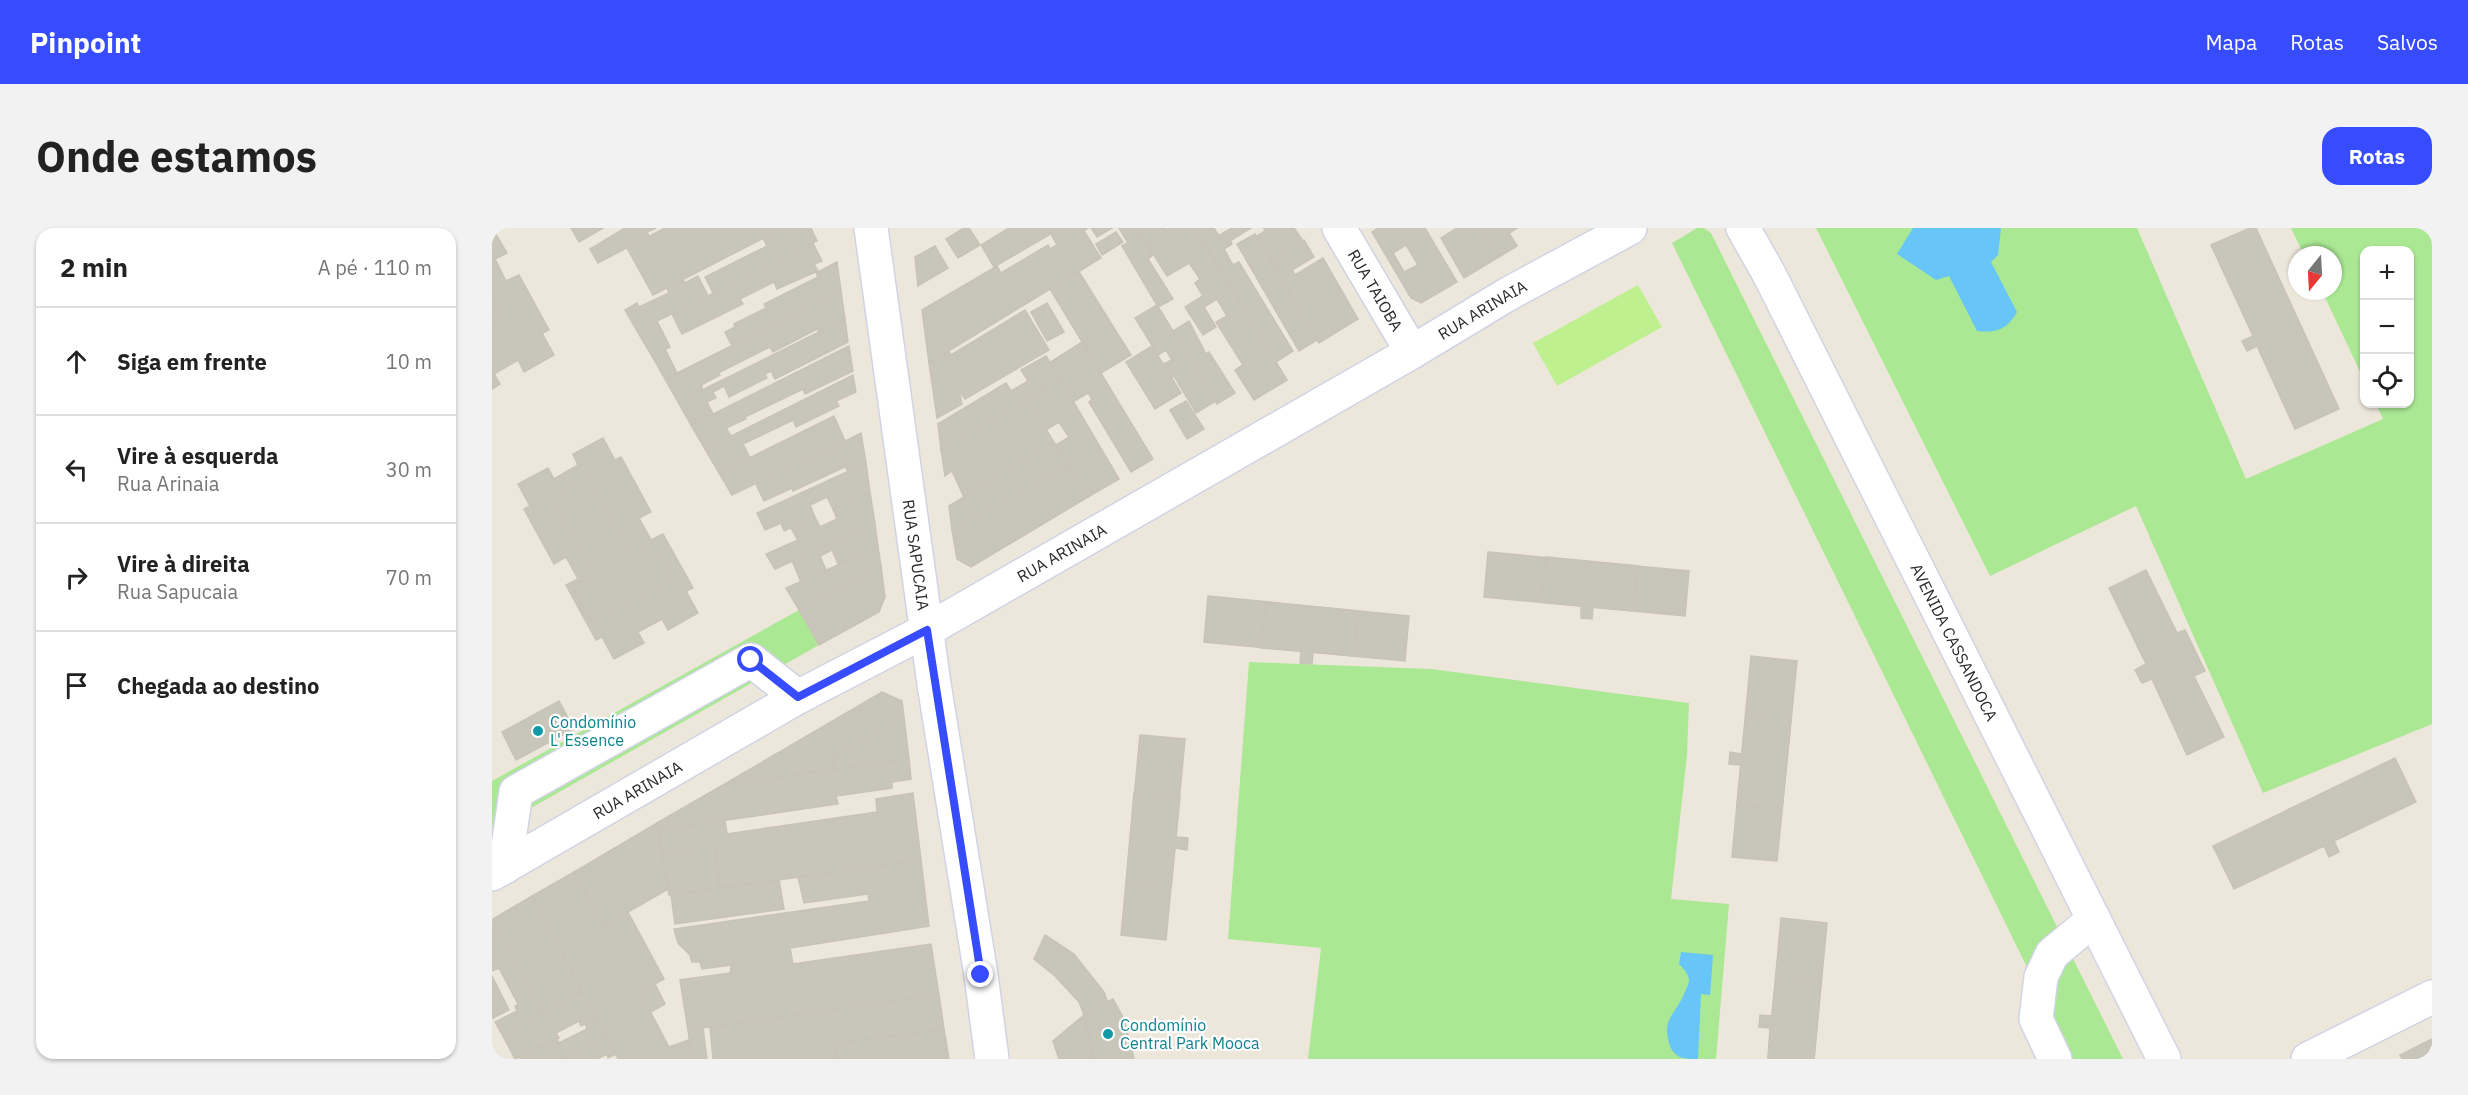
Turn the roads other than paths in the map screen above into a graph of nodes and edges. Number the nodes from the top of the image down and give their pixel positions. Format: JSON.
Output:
{"nodes":[{"id":1,"x":871,"y":228,"type":"edge"},
{"id":2,"x":1339,"y":228,"type":"edge"},
{"id":3,"x":1630,"y":228,"type":"edge"},
{"id":4,"x":1743,"y":228,"type":"edge"},
{"id":5,"x":1412,"y":352,"type":"junction"},
{"id":6,"x":927,"y":630,"type":"junction"},
{"id":7,"x":798,"y":697,"type":"junction"},
{"id":8,"x":499,"y":871,"type":"edge"},
{"id":9,"x":2094,"y":919,"type":"junction"},
{"id":10,"x":2432,"y":997,"type":"edge"},
{"id":11,"x":992,"y":1059,"type":"edge"},
{"id":12,"x":2055,"y":1059,"type":"edge"},
{"id":13,"x":2164,"y":1059,"type":"edge"},
{"id":14,"x":2308,"y":1059,"type":"edge"}],
"edges":[{"from":1,"to":6,"type":"street","name":"RUA SAPUCAIA"},
{"from":2,"to":5,"type":"street","name":"RUA TAIOBA"},
{"from":3,"to":5,"type":"street","name":"RUA ARINAIA"},
{"from":4,"to":9,"type":"street","name":"AVENIDA CASSANDOCA"},
{"from":5,"to":6,"type":"street","name":"RUA ARINAIA"},
{"from":6,"to":7,"type":"street","name":"RUA ARINAIA"},
{"from":6,"to":11,"type":"street","name":"RUA SAPUCAIA"},
{"from":7,"to":8,"type":"street","name":"RUA ARINAIA"},
{"from":7,"to":8,"type":"street"},
{"from":9,"to":12,"type":"street"},
{"from":9,"to":13,"type":"street","name":"AVENIDA CASSANDOCA"},
{"from":10,"to":14,"type":"street"}]}
